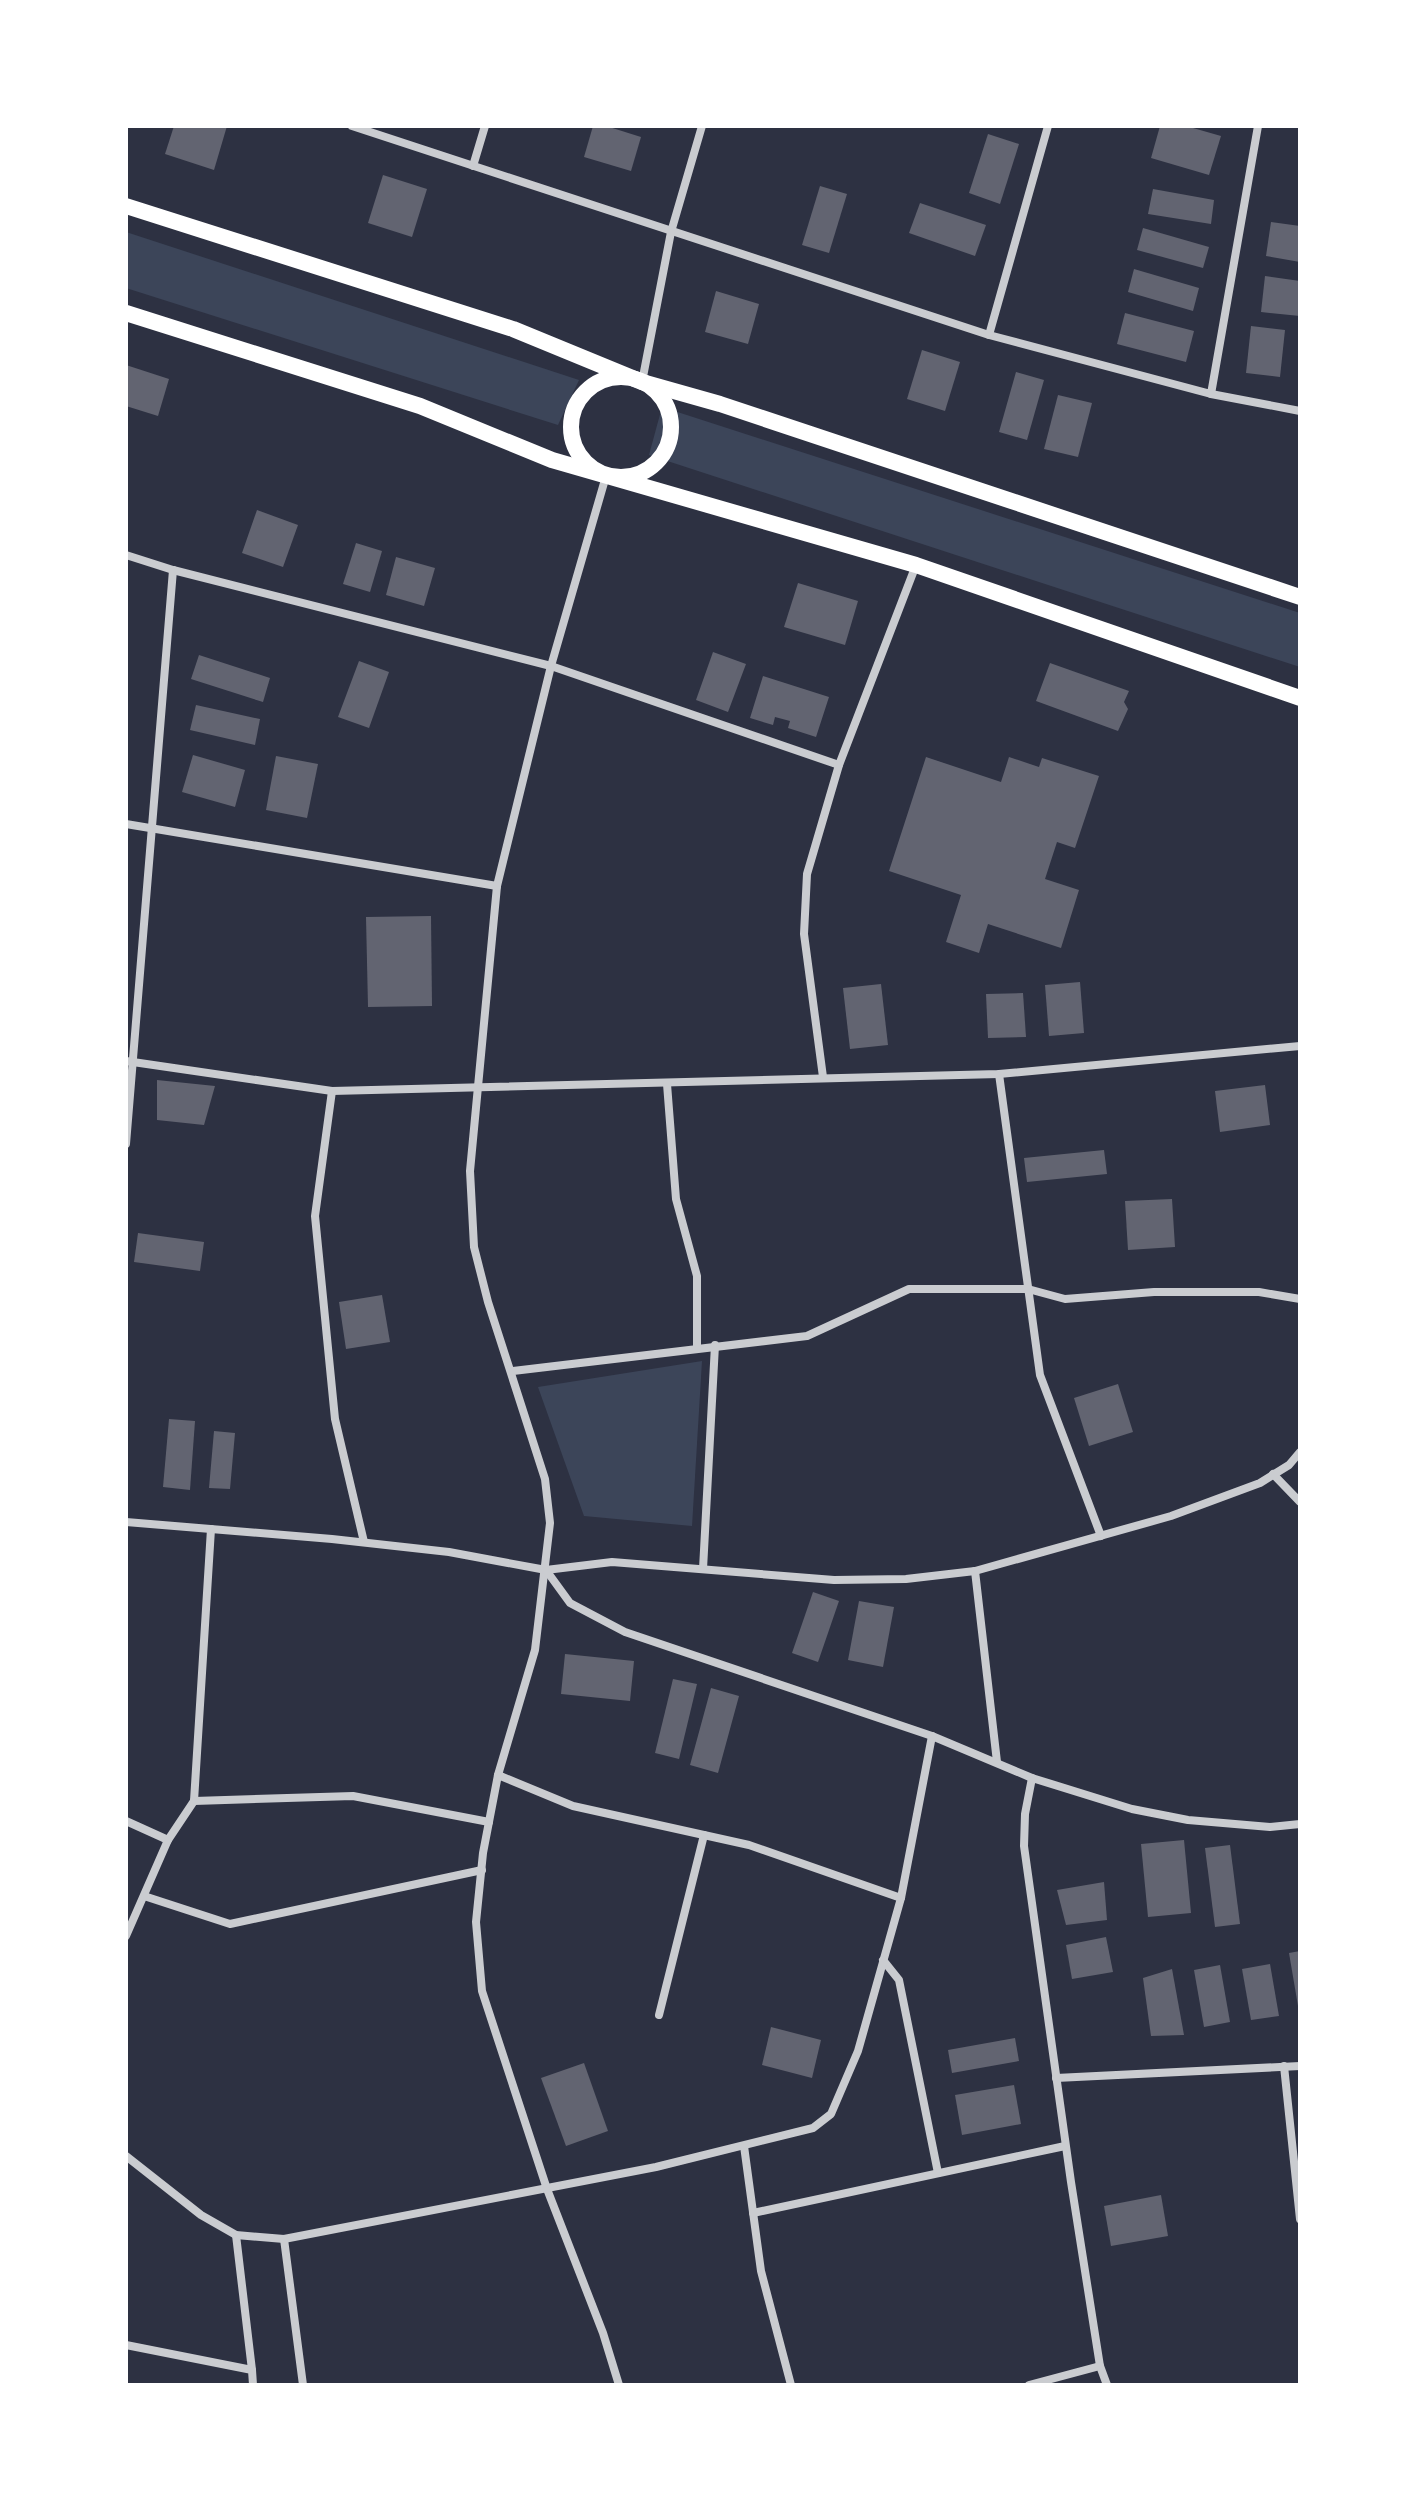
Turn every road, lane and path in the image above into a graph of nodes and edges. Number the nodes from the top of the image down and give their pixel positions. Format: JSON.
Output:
{"nodes":[{"id":1,"x":352,"y":126,"type":"edge"},
{"id":2,"x":485,"y":126,"type":"edge"},
{"id":3,"x":702,"y":126,"type":"edge"},
{"id":4,"x":1048,"y":126,"type":"edge"},
{"id":5,"x":1258,"y":126,"type":"edge"},
{"id":6,"x":473,"y":166,"type":"junction"},
{"id":7,"x":126,"y":206,"type":"edge"},
{"id":8,"x":671,"y":232,"type":"junction"},
{"id":9,"x":126,"y":313,"type":"edge"},
{"id":10,"x":989,"y":335,"type":"junction"},
{"id":11,"x":642,"y":382,"type":"junction"},
{"id":12,"x":1211,"y":394,"type":"junction"},
{"id":13,"x":1300,"y":411,"type":"edge"},
{"id":14,"x":606,"y":476,"type":"junction"},
{"id":15,"x":126,"y":555,"type":"edge"},
{"id":16,"x":916,"y":565,"type":"junction"},
{"id":17,"x":173,"y":570,"type":"junction"},
{"id":18,"x":1300,"y":597,"type":"edge"},
{"id":19,"x":551,"y":666,"type":"junction"},
{"id":20,"x":1300,"y":698,"type":"edge"},
{"id":21,"x":839,"y":765,"type":"junction"},
{"id":22,"x":126,"y":824,"type":"edge"},
{"id":23,"x":153,"y":829,"type":"junction"},
{"id":24,"x":497,"y":886,"type":"junction"},
{"id":25,"x":1300,"y":1046,"type":"edge"},
{"id":26,"x":130,"y":1062,"type":"edge"},
{"id":27,"x":999,"y":1074,"type":"junction"},
{"id":28,"x":823,"y":1077,"type":"junction"},
{"id":29,"x":667,"y":1084,"type":"junction"},
{"id":30,"x":479,"y":1085,"type":"junction"},
{"id":31,"x":332,"y":1091,"type":"junction"},
{"id":32,"x":126,"y":1144,"type":"edge"},
{"id":33,"x":1028,"y":1289,"type":"junction"},
{"id":34,"x":1300,"y":1299,"type":"edge"},
{"id":35,"x":715,"y":1345,"type":"junction"},
{"id":36,"x":697,"y":1347,"type":"junction"},
{"id":37,"x":513,"y":1371,"type":"junction"},
{"id":38,"x":1300,"y":1452,"type":"edge"},
{"id":39,"x":1273,"y":1474,"type":"junction"},
{"id":40,"x":1300,"y":1502,"type":"edge"},
{"id":41,"x":126,"y":1522,"type":"edge"},
{"id":42,"x":211,"y":1529,"type":"junction"},
{"id":43,"x":1101,"y":1536,"type":"junction"},
{"id":44,"x":364,"y":1542,"type":"junction"},
{"id":45,"x":703,"y":1569,"type":"junction"},
{"id":46,"x":546,"y":1570,"type":"junction"},
{"id":47,"x":975,"y":1571,"type":"junction"},
{"id":48,"x":932,"y":1736,"type":"junction"},
{"id":49,"x":997,"y":1762,"type":"junction"},
{"id":50,"x":498,"y":1775,"type":"junction"},
{"id":51,"x":1032,"y":1778,"type":"junction"},
{"id":52,"x":194,"y":1801,"type":"junction"},
{"id":53,"x":126,"y":1821,"type":"edge"},
{"id":54,"x":489,"y":1822,"type":"junction"},
{"id":55,"x":1300,"y":1824,"type":"edge"},
{"id":56,"x":704,"y":1835,"type":"junction"},
{"id":57,"x":168,"y":1840,"type":"junction"},
{"id":58,"x":482,"y":1870,"type":"junction"},
{"id":59,"x":144,"y":1896,"type":"junction"},
{"id":60,"x":901,"y":1898,"type":"junction"},
{"id":61,"x":126,"y":1936,"type":"edge"},
{"id":62,"x":883,"y":1960,"type":"junction"},
{"id":63,"x":659,"y":2015,"type":"dead end"},
{"id":64,"x":1284,"y":2066,"type":"junction"},
{"id":65,"x":1300,"y":2066,"type":"edge"},
{"id":66,"x":1056,"y":2078,"type":"junction"},
{"id":67,"x":744,"y":2146,"type":"junction"},
{"id":68,"x":1065,"y":2146,"type":"junction"},
{"id":69,"x":126,"y":2156,"type":"edge"},
{"id":70,"x":938,"y":2173,"type":"junction"},
{"id":71,"x":547,"y":2189,"type":"junction"},
{"id":72,"x":753,"y":2213,"type":"junction"},
{"id":73,"x":1300,"y":2219,"type":"edge"},
{"id":74,"x":236,"y":2235,"type":"junction"},
{"id":75,"x":284,"y":2239,"type":"junction"},
{"id":76,"x":126,"y":2345,"type":"edge"},
{"id":77,"x":1100,"y":2366,"type":"junction"},
{"id":78,"x":252,"y":2370,"type":"junction"},
{"id":79,"x":253,"y":2385,"type":"edge"},
{"id":80,"x":303,"y":2385,"type":"edge"},
{"id":81,"x":619,"y":2385,"type":"edge"},
{"id":82,"x":791,"y":2385,"type":"edge"},
{"id":83,"x":1029,"y":2385,"type":"edge"},
{"id":84,"x":1107,"y":2385,"type":"edge"}],
"edges":[{"from":1,"to":6,"type":"street"},
{"from":2,"to":6,"type":"street"},
{"from":3,"to":8,"type":"street"},
{"from":4,"to":10,"type":"street"},
{"from":5,"to":12,"type":"street"},
{"from":6,"to":8,"type":"street"},
{"from":7,"to":11,"type":"main road"},
{"from":8,"to":10,"type":"street"},
{"from":8,"to":11,"type":"street"},
{"from":9,"to":14,"type":"main road"},
{"from":10,"to":12,"type":"street"},
{"from":11,"to":14,"type":"main road"},
{"from":11,"to":14,"type":"main road"},
{"from":11,"to":18,"type":"main road"},
{"from":12,"to":13,"type":"street"},
{"from":14,"to":16,"type":"main road"},
{"from":14,"to":19,"type":"street"},
{"from":15,"to":17,"type":"street"},
{"from":16,"to":20,"type":"main road"},
{"from":16,"to":21,"type":"street"},
{"from":17,"to":19,"type":"street"},
{"from":17,"to":23,"type":"street"},
{"from":19,"to":21,"type":"street"},
{"from":19,"to":24,"type":"street"},
{"from":21,"to":28,"type":"street"},
{"from":22,"to":23,"type":"street"},
{"from":23,"to":24,"type":"street"},
{"from":23,"to":26,"type":"street"},
{"from":24,"to":30,"type":"street"},
{"from":25,"to":27,"type":"street"},
{"from":26,"to":31,"type":"street"},
{"from":26,"to":32,"type":"street"},
{"from":27,"to":28,"type":"street"},
{"from":27,"to":33,"type":"street"},
{"from":28,"to":29,"type":"street"},
{"from":29,"to":30,"type":"street"},
{"from":29,"to":36,"type":"street"},
{"from":30,"to":31,"type":"street"},
{"from":30,"to":37,"type":"street"},
{"from":31,"to":44,"type":"street"},
{"from":33,"to":34,"type":"street"},
{"from":33,"to":35,"type":"street"},
{"from":33,"to":43,"type":"street"},
{"from":35,"to":36,"type":"street"},
{"from":35,"to":45,"type":"street"},
{"from":36,"to":37,"type":"street"},
{"from":37,"to":46,"type":"street"},
{"from":38,"to":39,"type":"street"},
{"from":39,"to":40,"type":"street"},
{"from":39,"to":43,"type":"street"},
{"from":41,"to":42,"type":"street"},
{"from":42,"to":44,"type":"street"},
{"from":42,"to":52,"type":"street"},
{"from":43,"to":47,"type":"street"},
{"from":44,"to":46,"type":"street"},
{"from":45,"to":46,"type":"street"},
{"from":45,"to":47,"type":"street"},
{"from":46,"to":48,"type":"street"},
{"from":46,"to":50,"type":"street"},
{"from":47,"to":49,"type":"street"},
{"from":48,"to":49,"type":"street"},
{"from":48,"to":60,"type":"street"},
{"from":49,"to":51,"type":"street"},
{"from":50,"to":54,"type":"street"},
{"from":50,"to":56,"type":"street"},
{"from":51,"to":55,"type":"street"},
{"from":51,"to":66,"type":"street"},
{"from":52,"to":54,"type":"street"},
{"from":52,"to":57,"type":"street"},
{"from":53,"to":57,"type":"street"},
{"from":54,"to":58,"type":"street"},
{"from":56,"to":60,"type":"street"},
{"from":56,"to":63,"type":"street"},
{"from":57,"to":59,"type":"street"},
{"from":58,"to":59,"type":"street"},
{"from":58,"to":71,"type":"street"},
{"from":59,"to":61,"type":"street"},
{"from":60,"to":62,"type":"street"},
{"from":62,"to":67,"type":"street"},
{"from":62,"to":70,"type":"street"},
{"from":64,"to":65,"type":"street"},
{"from":64,"to":66,"type":"street"},
{"from":64,"to":73,"type":"street"},
{"from":66,"to":68,"type":"street"},
{"from":67,"to":71,"type":"street"},
{"from":67,"to":72,"type":"street"},
{"from":68,"to":70,"type":"street"},
{"from":68,"to":77,"type":"street"},
{"from":69,"to":74,"type":"street"},
{"from":70,"to":72,"type":"street"},
{"from":71,"to":75,"type":"street"},
{"from":71,"to":81,"type":"street"},
{"from":72,"to":82,"type":"street"},
{"from":74,"to":75,"type":"street"},
{"from":74,"to":78,"type":"street"},
{"from":75,"to":80,"type":"street"},
{"from":76,"to":78,"type":"street"},
{"from":77,"to":83,"type":"street"},
{"from":77,"to":84,"type":"street"},
{"from":78,"to":79,"type":"street"}]}
